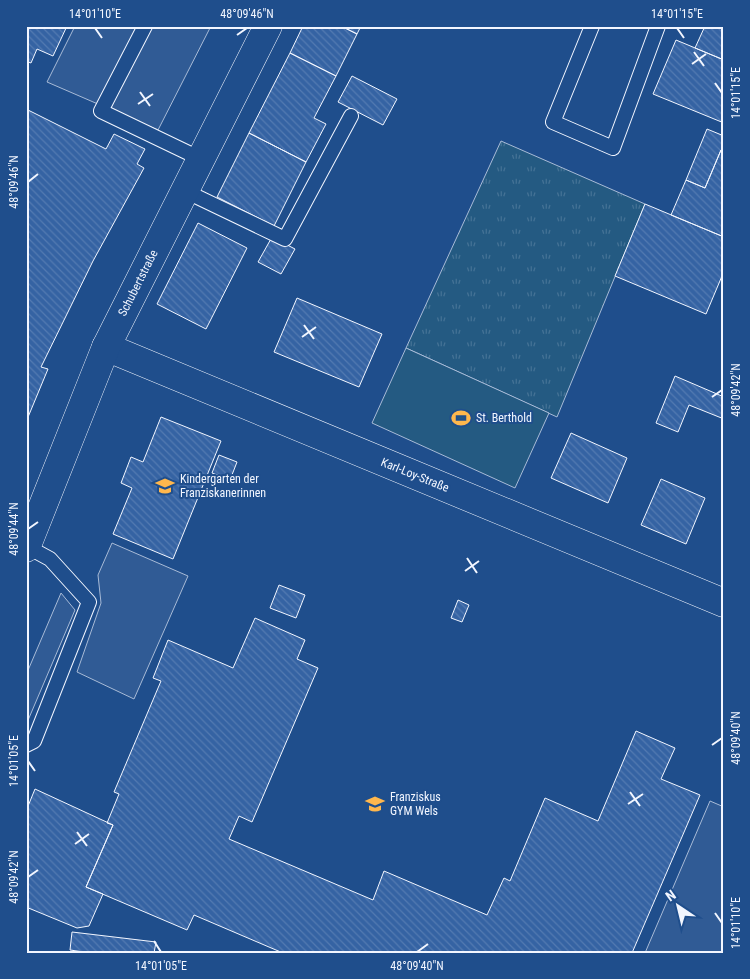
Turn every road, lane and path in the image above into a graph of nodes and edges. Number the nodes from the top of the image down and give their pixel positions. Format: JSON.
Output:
{"nodes":[{"id":1,"x":145,"y":26,"type":"edge"},
{"id":2,"x":268,"y":26,"type":"edge"},
{"id":3,"x":592,"y":26,"type":"edge"},
{"id":4,"x":658,"y":26,"type":"edge"},
{"id":5,"x":351,"y":116,"type":"dead end"},
{"id":6,"x":201,"y":160,"type":"junction"},
{"id":7,"x":185,"y":191,"type":"junction"},
{"id":8,"x":106,"y":347,"type":"junction"},
{"id":9,"x":26,"y":547,"type":"edge"},
{"id":10,"x":724,"y":603,"type":"edge"},
{"id":11,"x":26,"y":745,"type":"edge"}],
"edges":[{"from":1,"to":6,"type":"lane"},
{"from":2,"to":6,"type":"street","name":"Schubertstraße"},
{"from":3,"to":4,"type":"lane"},
{"from":5,"to":7,"type":"lane"},
{"from":6,"to":7,"type":"street","name":"Schubertstraße"},
{"from":7,"to":8,"type":"street","name":"Schubertstraße"},
{"from":8,"to":9,"type":"street","name":"Schubertstraße"},
{"from":8,"to":10,"type":"street","name":"Karl-Loy-Straße"},
{"from":9,"to":11,"type":"lane"}]}
